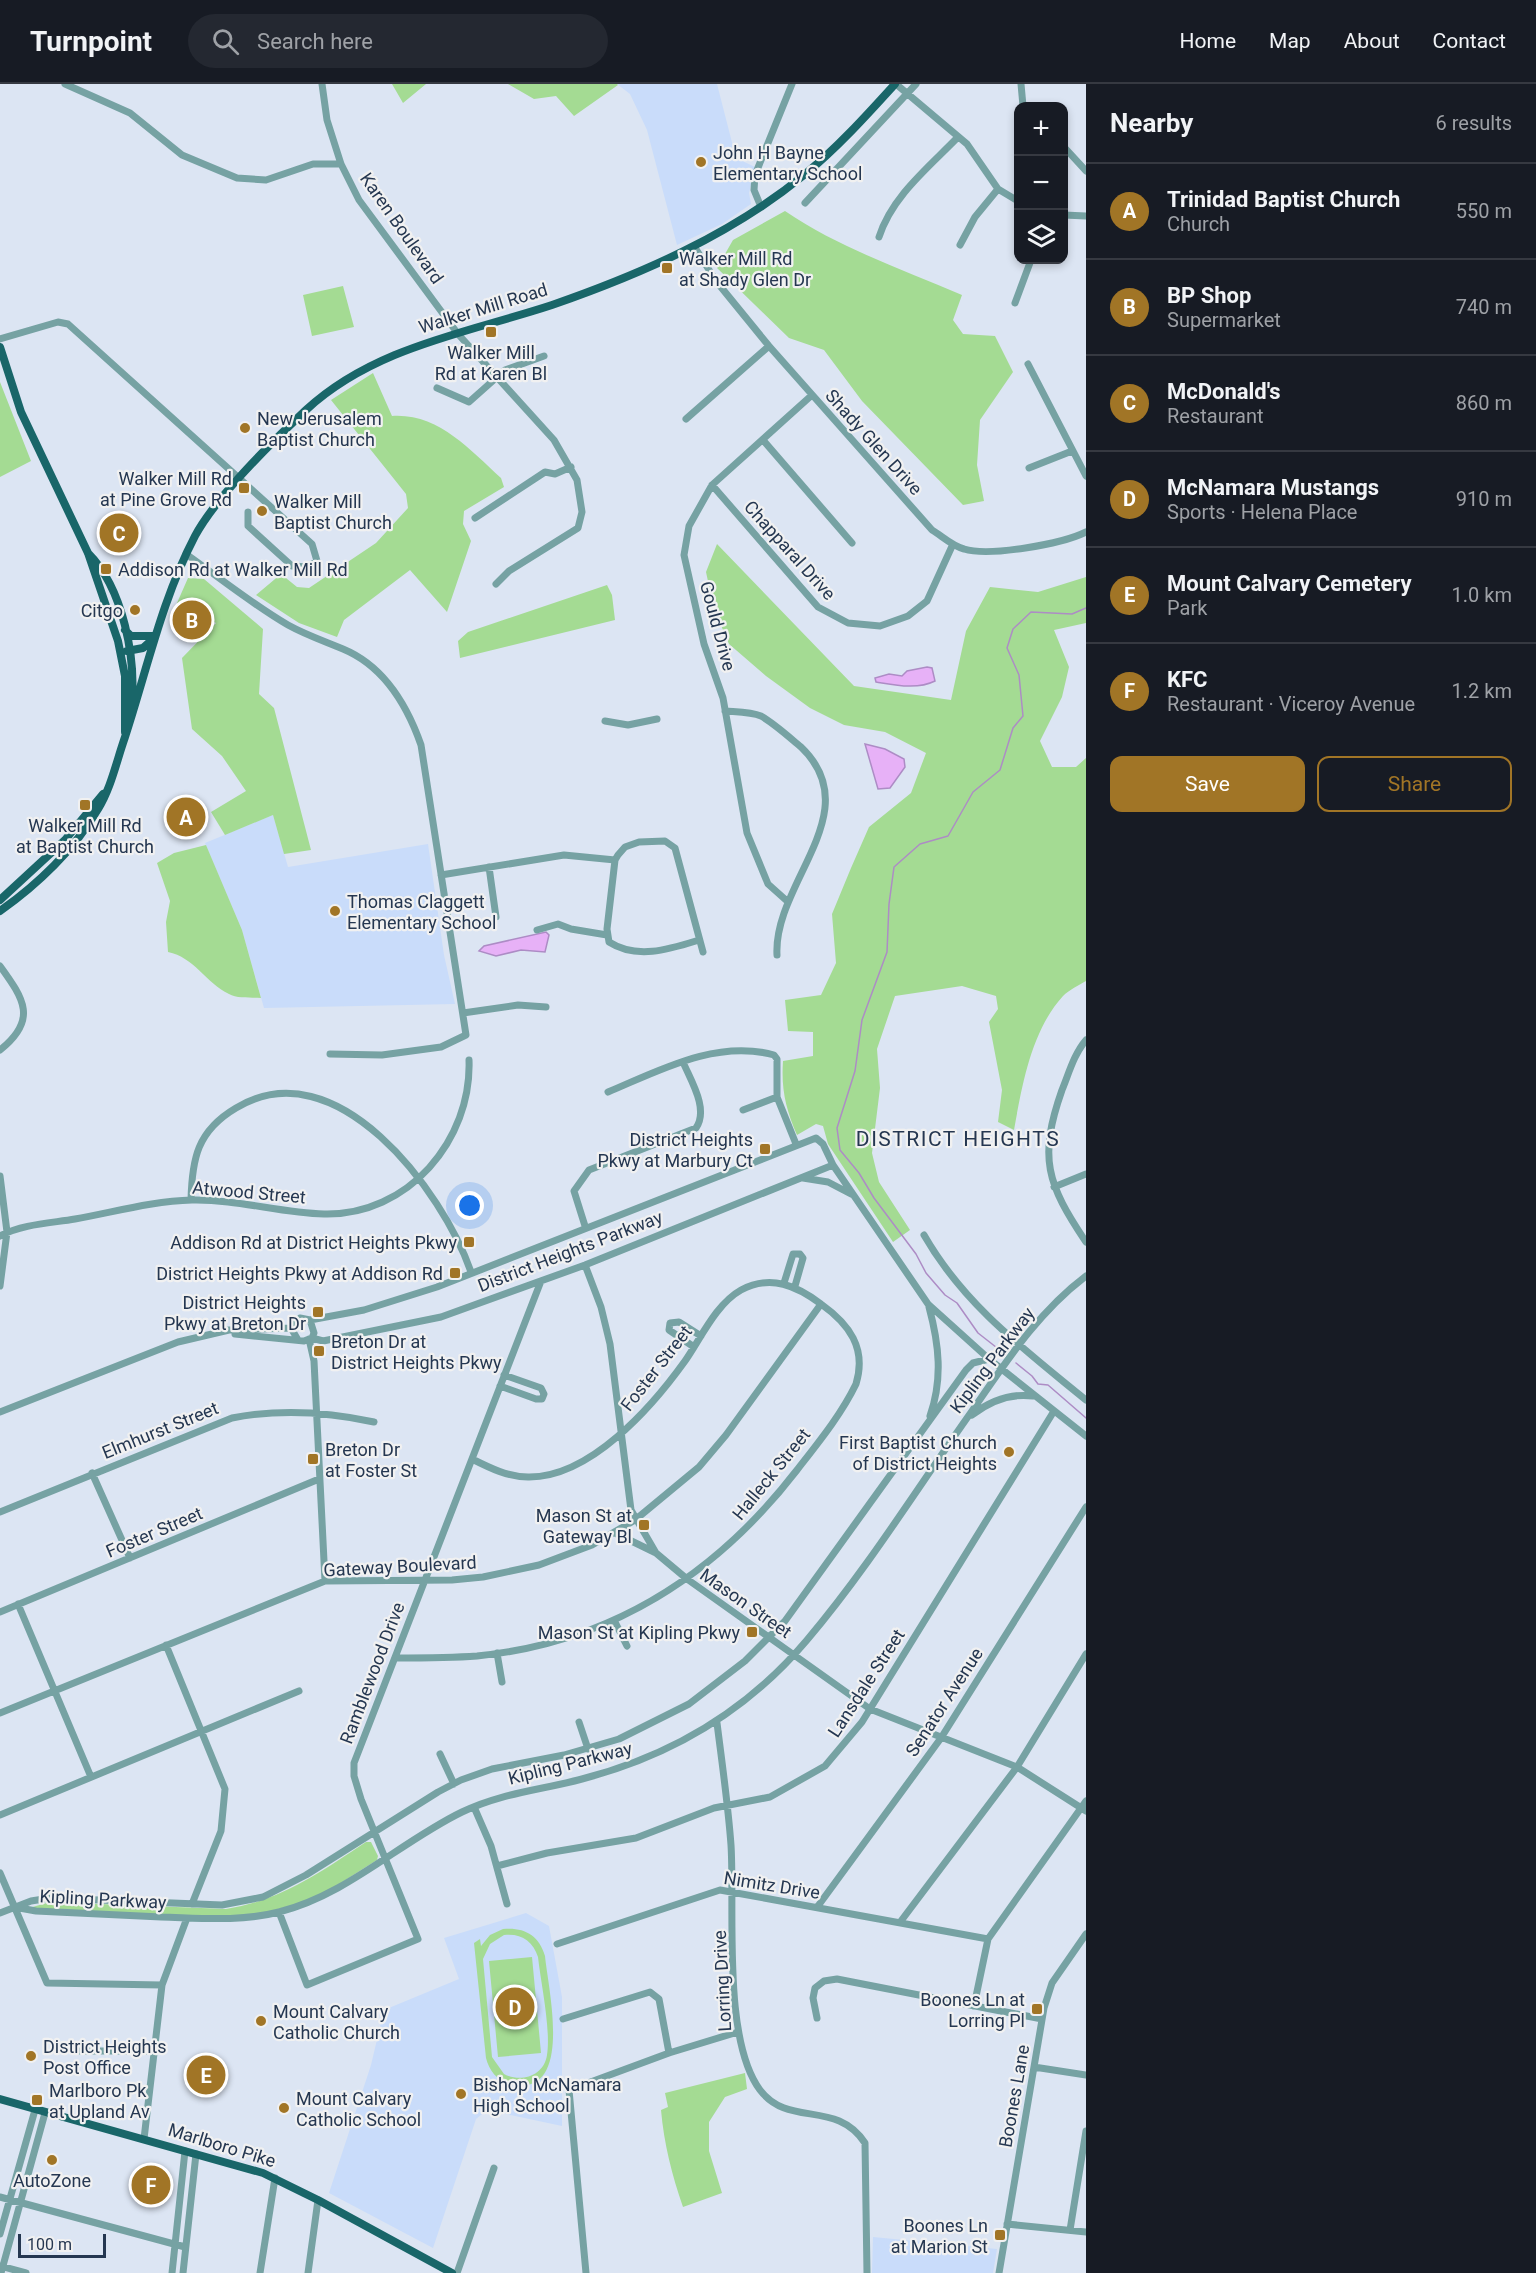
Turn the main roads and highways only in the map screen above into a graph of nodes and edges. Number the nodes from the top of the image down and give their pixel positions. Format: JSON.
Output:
{"nodes":[{"id":1,"x":896,"y":84,"type":"edge"},
{"id":2,"x":0,"y":347,"type":"edge"},
{"id":3,"x":87,"y":553,"type":"junction"},
{"id":4,"x":125,"y":630,"type":"junction"},
{"id":5,"x":155,"y":636,"type":"junction"},
{"id":6,"x":126,"y":652,"type":"junction"},
{"id":7,"x":127,"y":731,"type":"junction"},
{"id":8,"x":105,"y":791,"type":"junction"},
{"id":9,"x":0,"y":900,"type":"edge"},
{"id":10,"x":0,"y":911,"type":"edge"},
{"id":11,"x":0,"y":2099,"type":"edge"},
{"id":12,"x":452,"y":2273,"type":"edge"}],
"edges":[{"from":1,"to":5,"type":"main road","name":"Walker Mill Road"},
{"from":2,"to":3,"type":"main road"},
{"from":3,"to":4,"type":"main road"},
{"from":3,"to":6,"type":"main road"},
{"from":4,"to":5,"type":"main road"},
{"from":4,"to":6,"type":"main road"},
{"from":5,"to":6,"type":"main road"},
{"from":5,"to":7,"type":"main road","name":"Walker Mill Road"},
{"from":6,"to":7,"type":"main road"},
{"from":7,"to":8,"type":"main road","name":"Walker Mill Road"},
{"from":8,"to":9,"type":"main road","name":"Walker Mill Road"},
{"from":8,"to":10,"type":"main road","name":"Walker Mill Road"},
{"from":11,"to":12,"type":"main road","name":"Marlboro Pike"}]}
